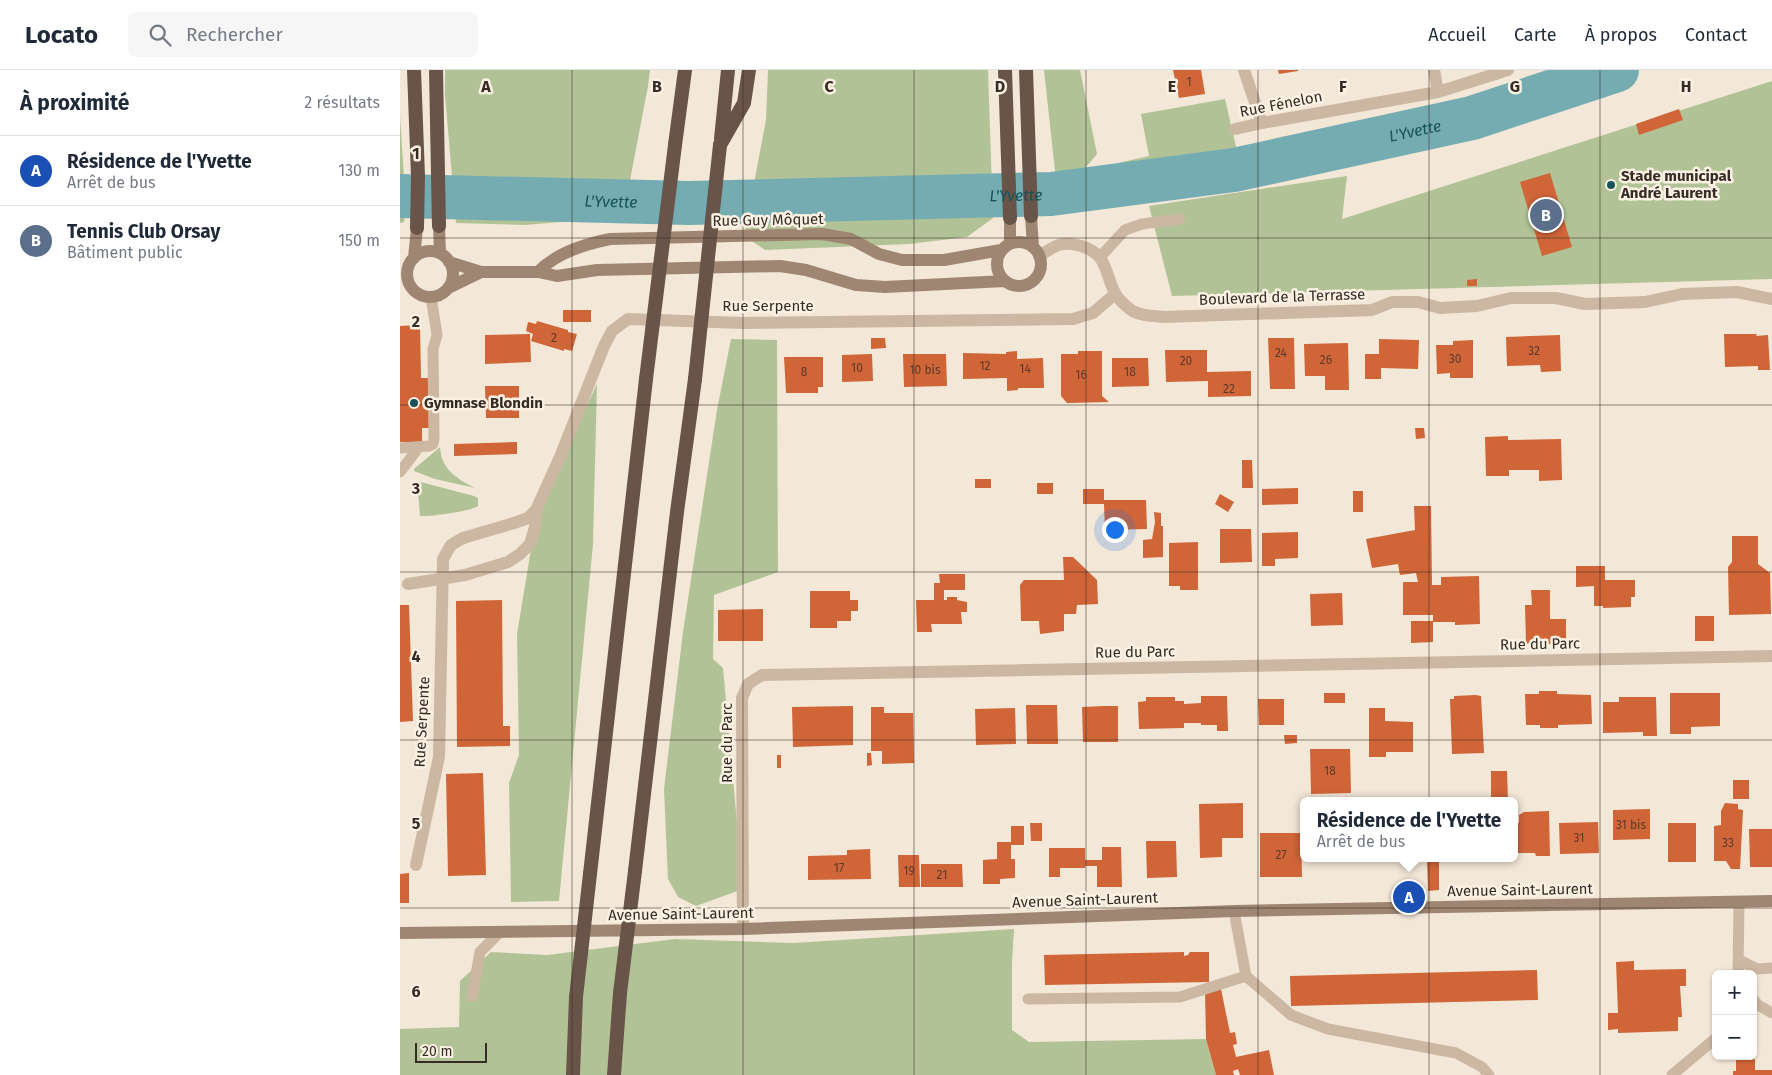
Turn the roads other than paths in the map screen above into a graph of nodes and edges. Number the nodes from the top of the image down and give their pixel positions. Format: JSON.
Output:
{"nodes":[{"id":1,"x":414,"y":70,"type":"edge"},
{"id":2,"x":436,"y":70,"type":"edge"},
{"id":3,"x":684,"y":70,"type":"edge"},
{"id":4,"x":728,"y":70,"type":"edge"},
{"id":5,"x":749,"y":70,"type":"edge"},
{"id":6,"x":1005,"y":70,"type":"edge"},
{"id":7,"x":1026,"y":70,"type":"edge"},
{"id":8,"x":1244,"y":70,"type":"edge"},
{"id":9,"x":1434,"y":70,"type":"edge"},
{"id":10,"x":1508,"y":70,"type":"edge"},
{"id":11,"x":1438,"y":92,"type":"junction"},
{"id":12,"x":1262,"y":123,"type":"junction"},
{"id":13,"x":1235,"y":129,"type":"dead end"},
{"id":14,"x":720,"y":145,"type":"junction"},
{"id":15,"x":1031,"y":216,"type":"joint"},
{"id":16,"x":1010,"y":218,"type":"joint"},
{"id":17,"x":1180,"y":219,"type":"dead end"},
{"id":18,"x":439,"y":223,"type":"joint"},
{"id":19,"x":417,"y":225,"type":"joint"},
{"id":20,"x":1006,"y":247,"type":"junction"},
{"id":21,"x":1036,"y":252,"type":"junction"},
{"id":22,"x":1101,"y":256,"type":"junction"},
{"id":23,"x":444,"y":257,"type":"junction"},
{"id":24,"x":407,"y":265,"type":"edge"},
{"id":25,"x":481,"y":272,"type":"junction"},
{"id":26,"x":538,"y":272,"type":"junction"},
{"id":27,"x":1005,"y":281,"type":"junction"},
{"id":28,"x":448,"y":288,"type":"junction"},
{"id":29,"x":400,"y":291,"type":"edge"},
{"id":30,"x":417,"y":293,"type":"junction"},
{"id":31,"x":1115,"y":294,"type":"junction"},
{"id":32,"x":431,"y":297,"type":"junction"},
{"id":33,"x":1772,"y":299,"type":"edge"},
{"id":34,"x":419,"y":447,"type":"junction"},
{"id":35,"x":400,"y":448,"type":"edge"},
{"id":36,"x":400,"y":472,"type":"edge"},
{"id":37,"x":536,"y":510,"type":"junction"},
{"id":38,"x":442,"y":579,"type":"junction"},
{"id":39,"x":404,"y":586,"type":"edge"},
{"id":40,"x":1772,"y":656,"type":"edge"},
{"id":41,"x":416,"y":865,"type":"dead end"},
{"id":42,"x":1772,"y":901,"type":"edge"},
{"id":43,"x":1739,"y":902,"type":"junction"},
{"id":44,"x":1234,"y":912,"type":"junction"},
{"id":45,"x":742,"y":930,"type":"junction"},
{"id":46,"x":500,"y":932,"type":"junction"},
{"id":47,"x":400,"y":934,"type":"edge"},
{"id":48,"x":1739,"y":960,"type":"junction"},
{"id":49,"x":1772,"y":968,"type":"edge"},
{"id":50,"x":1738,"y":970,"type":"edge"},
{"id":51,"x":1246,"y":976,"type":"junction"},
{"id":52,"x":472,"y":998,"type":"dead end"},
{"id":53,"x":1028,"y":1000,"type":"dead end"},
{"id":54,"x":1757,"y":1004,"type":"edge"},
{"id":55,"x":1772,"y":1013,"type":"edge"},
{"id":56,"x":1712,"y":1041,"type":"edge"},
{"id":57,"x":573,"y":1075,"type":"edge"},
{"id":58,"x":614,"y":1075,"type":"edge"},
{"id":59,"x":1490,"y":1075,"type":"edge"},
{"id":60,"x":1672,"y":1075,"type":"edge"}],
"edges":[{"from":1,"to":19,"type":"highway"},
{"from":2,"to":18,"type":"highway"},
{"from":3,"to":57,"type":"highway","bridge":true},
{"from":4,"to":14,"type":"highway"},
{"from":5,"to":14,"type":"highway"},
{"from":6,"to":16,"type":"highway"},
{"from":7,"to":15,"type":"highway"},
{"from":8,"to":12,"type":"street"},
{"from":9,"to":11,"type":"street"},
{"from":10,"to":11,"type":"street","name":"Rue Fénelon"},
{"from":11,"to":12,"type":"street","name":"Rue Fénelon"},
{"from":12,"to":13,"type":"street","name":"Rue Fénelon"},
{"from":14,"to":58,"type":"highway","bridge":true},
{"from":15,"to":21,"type":"main road"},
{"from":16,"to":20,"type":"main road"},
{"from":17,"to":22,"type":"lane"},
{"from":18,"to":23,"type":"main road"},
{"from":19,"to":24,"type":"main road"},
{"from":20,"to":21,"type":"main road"},
{"from":20,"to":26,"type":"main road","name":"Rue Guy Môquet"},
{"from":20,"to":27,"type":"main road"},
{"from":21,"to":22,"type":"street"},
{"from":21,"to":27,"type":"main road"},
{"from":22,"to":31,"type":"street","name":"Boulevard de la Terrasse"},
{"from":23,"to":24,"type":"main road"},
{"from":23,"to":25,"type":"main road"},
{"from":23,"to":28,"type":"main road"},
{"from":24,"to":30,"type":"main road"},
{"from":25,"to":26,"type":"main road"},
{"from":25,"to":28,"type":"main road"},
{"from":26,"to":27,"type":"main road"},
{"from":28,"to":32,"type":"main road"},
{"from":29,"to":30,"type":"main road"},
{"from":30,"to":32,"type":"main road"},
{"from":31,"to":33,"type":"street","name":"Boulevard de la Terrasse"},
{"from":31,"to":37,"type":"street","name":"Rue Serpente"},
{"from":32,"to":34,"type":"lane"},
{"from":34,"to":35,"type":"lane"},
{"from":34,"to":36,"type":"lane"},
{"from":37,"to":38,"type":"street","name":"Rue Serpente"},
{"from":37,"to":38,"type":"street","name":"Rue Serpente"},
{"from":38,"to":39,"type":"street","name":"Rue Serpente"},
{"from":38,"to":41,"type":"street","name":"Rue Serpente"},
{"from":40,"to":45,"type":"street","name":"Rue du Parc"},
{"from":42,"to":43,"type":"main road","name":"Avenue Saint-Laurent"},
{"from":43,"to":44,"type":"main road","name":"Avenue Saint-Laurent"},
{"from":43,"to":48,"type":"lane"},
{"from":44,"to":45,"type":"main road","name":"Avenue Saint-Laurent"},
{"from":44,"to":51,"type":"lane"},
{"from":45,"to":46,"type":"main road","name":"Avenue Saint-Laurent"},
{"from":46,"to":47,"type":"main road","name":"Avenue Saint-Laurent"},
{"from":46,"to":52,"type":"lane"},
{"from":48,"to":49,"type":"lane"},
{"from":48,"to":50,"type":"lane"},
{"from":51,"to":53,"type":"lane"},
{"from":51,"to":59,"type":"lane"},
{"from":54,"to":55,"type":"lane"},
{"from":56,"to":60,"type":"lane"}]}
